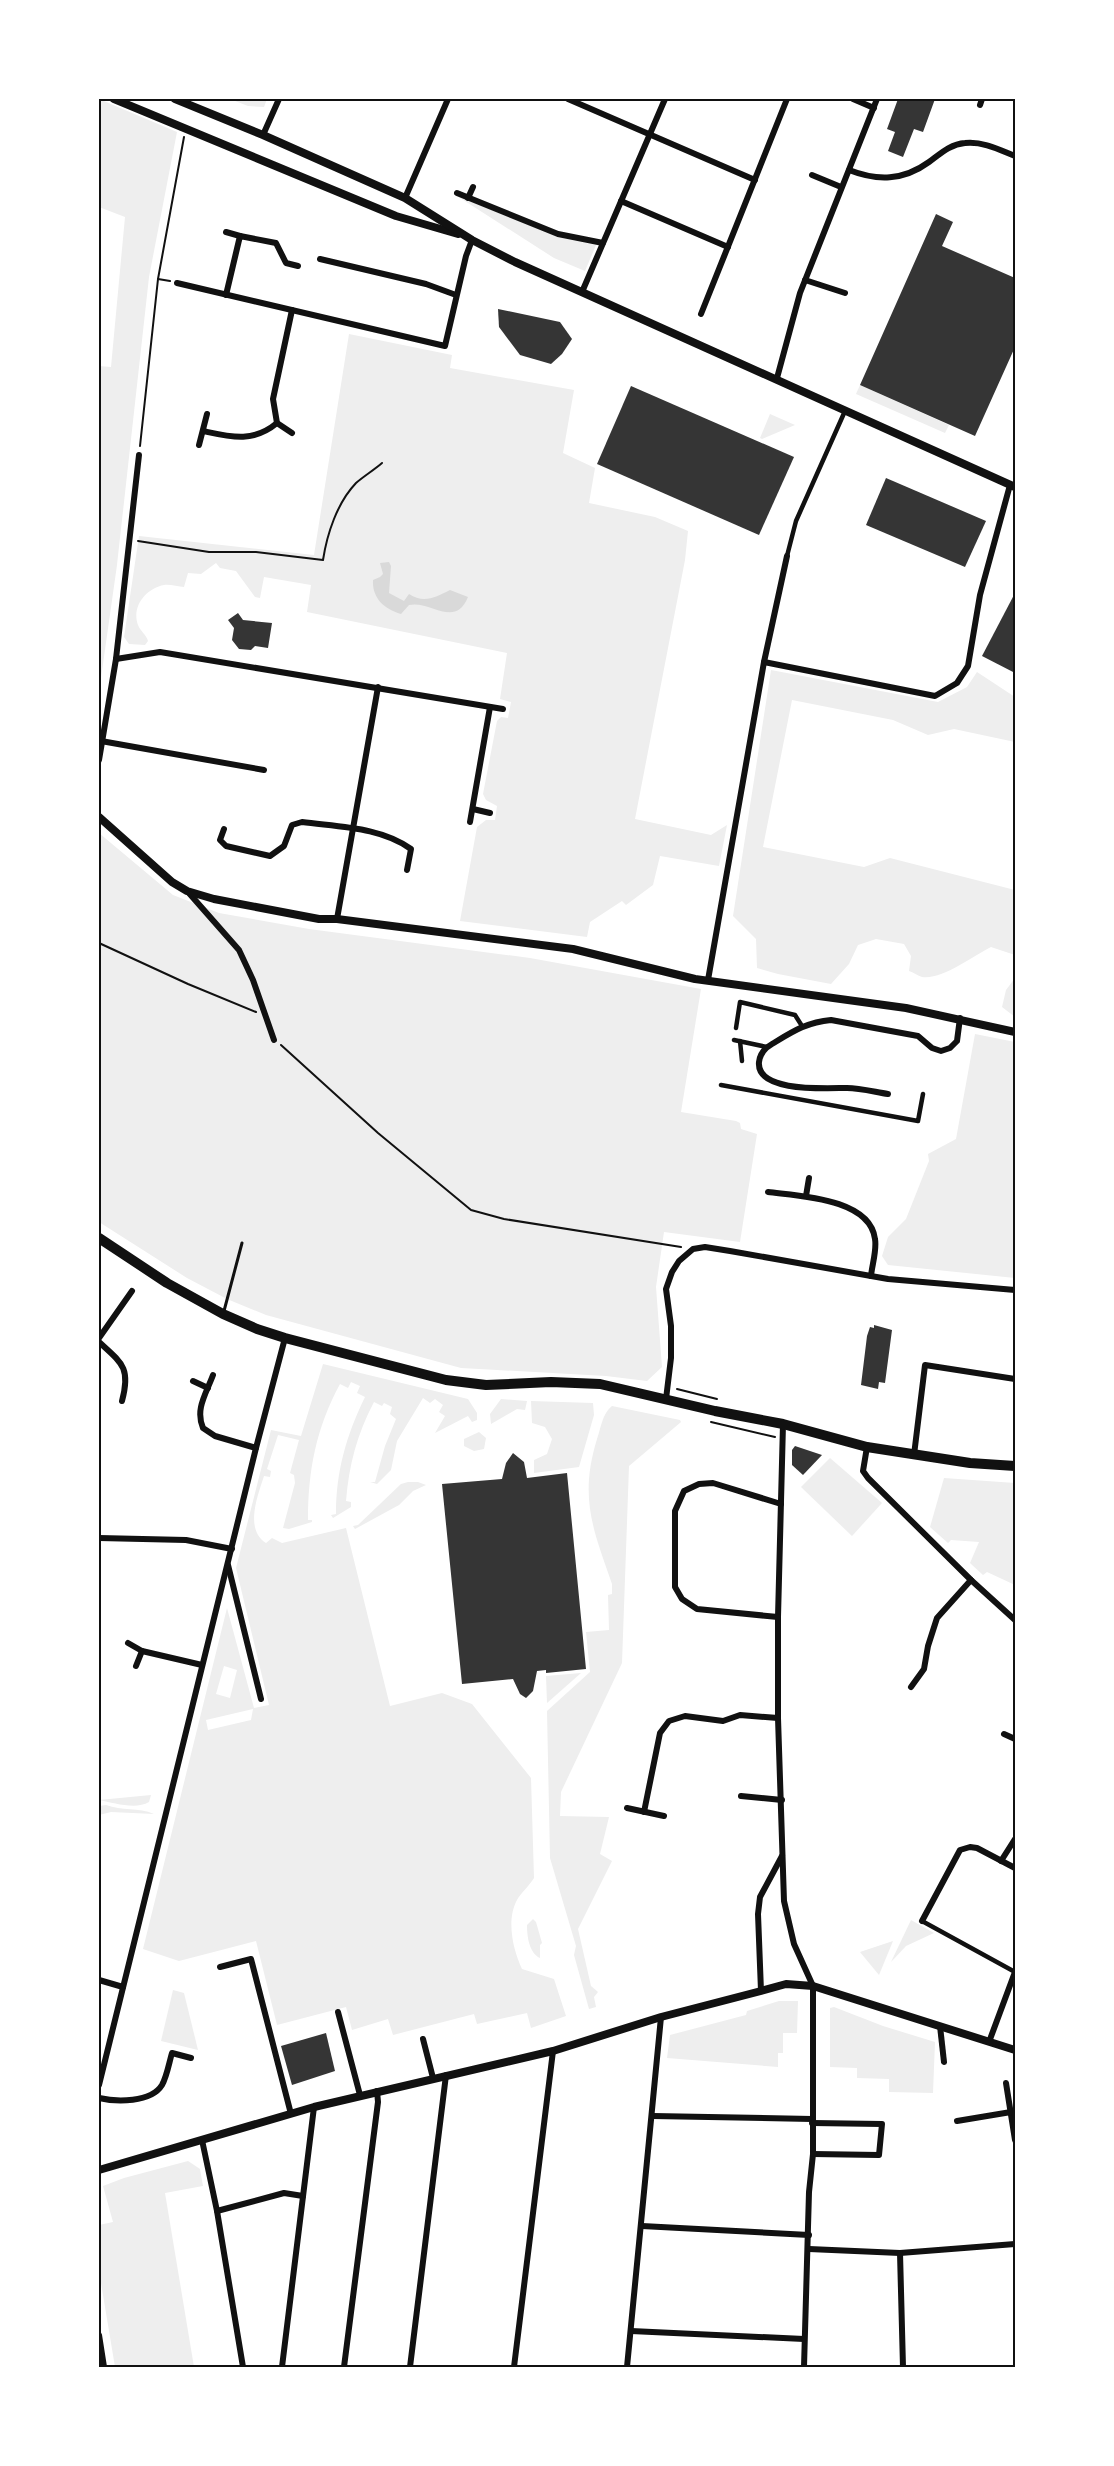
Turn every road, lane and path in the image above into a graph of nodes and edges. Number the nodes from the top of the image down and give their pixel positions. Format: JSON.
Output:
{"nodes":[{"id":1,"x":114,"y":99,"type":"edge"},
{"id":2,"x":175,"y":99,"type":"edge"},
{"id":3,"x":279,"y":99,"type":"edge"},
{"id":4,"x":448,"y":99,"type":"edge"},
{"id":5,"x":568,"y":99,"type":"edge"},
{"id":6,"x":665,"y":99,"type":"edge"},
{"id":7,"x":787,"y":99,"type":"edge"},
{"id":8,"x":852,"y":99,"type":"edge"},
{"id":9,"x":877,"y":99,"type":"edge"},
{"id":10,"x":874,"y":108,"type":"junction"},
{"id":11,"x":186,"y":129,"type":"junction"},
{"id":12,"x":650,"y":134,"type":"junction"},
{"id":13,"x":263,"y":135,"type":"junction"},
{"id":14,"x":1015,"y":156,"type":"edge"},
{"id":15,"x":849,"y":170,"type":"junction"},
{"id":16,"x":812,"y":175,"type":"dead end"},
{"id":17,"x":756,"y":180,"type":"junction"},
{"id":18,"x":473,"y":187,"type":"dead end"},
{"id":19,"x":841,"y":187,"type":"junction"},
{"id":20,"x":458,"y":193,"type":"dead end"},
{"id":21,"x":405,"y":198,"type":"junction"},
{"id":22,"x":468,"y":198,"type":"junction"},
{"id":23,"x":621,"y":201,"type":"junction"},
{"id":24,"x":226,"y":232,"type":"dead end"},
{"id":25,"x":240,"y":236,"type":"junction"},
{"id":26,"x":469,"y":238,"type":"junction"},
{"id":27,"x":603,"y":243,"type":"junction"},
{"id":28,"x":728,"y":247,"type":"junction"},
{"id":29,"x":320,"y":259,"type":"dead end"},
{"id":30,"x":298,"y":266,"type":"dead end"},
{"id":31,"x":805,"y":280,"type":"junction"},
{"id":32,"x":177,"y":283,"type":"dead end"},
{"id":33,"x":582,"y":292,"type":"junction"},
{"id":34,"x":845,"y":293,"type":"dead end"},
{"id":35,"x":226,"y":294,"type":"junction"},
{"id":36,"x":456,"y":295,"type":"junction"},
{"id":37,"x":292,"y":310,"type":"junction"},
{"id":38,"x":701,"y":314,"type":"dead end"},
{"id":39,"x":777,"y":378,"type":"junction"},
{"id":40,"x":846,"y":410,"type":"junction"},
{"id":41,"x":207,"y":414,"type":"dead end"},
{"id":42,"x":277,"y":423,"type":"junction"},
{"id":43,"x":203,"y":431,"type":"junction"},
{"id":44,"x":292,"y":433,"type":"dead end"},
{"id":45,"x":199,"y":445,"type":"dead end"},
{"id":46,"x":139,"y":455,"type":"joint"},
{"id":47,"x":382,"y":463,"type":"dead end"},
{"id":48,"x":1013,"y":486,"type":"edge"},
{"id":49,"x":129,"y":540,"type":"junction"},
{"id":50,"x":787,"y":556,"type":"joint"},
{"id":51,"x":116,"y":659,"type":"junction"},
{"id":52,"x":764,"y":662,"type":"junction"},
{"id":53,"x":378,"y":687,"type":"junction"},
{"id":54,"x":490,"y":707,"type":"junction"},
{"id":55,"x":503,"y":709,"type":"dead end"},
{"id":56,"x":101,"y":741,"type":"junction"},
{"id":57,"x":99,"y":760,"type":"edge"},
{"id":58,"x":264,"y":770,"type":"dead end"},
{"id":59,"x":472,"y":809,"type":"junction"},
{"id":60,"x":490,"y":813,"type":"dead end"},
{"id":61,"x":99,"y":817,"type":"edge"},
{"id":62,"x":470,"y":822,"type":"dead end"},
{"id":63,"x":224,"y":829,"type":"dead end"},
{"id":64,"x":353,"y":829,"type":"junction"},
{"id":65,"x":407,"y":870,"type":"dead end"},
{"id":66,"x":187,"y":891,"type":"junction"},
{"id":67,"x":337,"y":920,"type":"junction"},
{"id":68,"x":99,"y":943,"type":"edge"},
{"id":69,"x":708,"y":980,"type":"junction"},
{"id":70,"x":266,"y":1016,"type":"junction"},
{"id":71,"x":960,"y":1018,"type":"junction"},
{"id":72,"x":802,"y":1026,"type":"junction"},
{"id":73,"x":736,"y":1028,"type":"dead end"},
{"id":74,"x":1015,"y":1032,"type":"edge"},
{"id":75,"x":274,"y":1040,"type":"joint"},
{"id":76,"x":767,"y":1047,"type":"junction"},
{"id":77,"x":742,"y":1061,"type":"dead end"},
{"id":78,"x":721,"y":1085,"type":"dead end"},
{"id":79,"x":888,"y":1094,"type":"dead end"},
{"id":80,"x":923,"y":1094,"type":"dead end"},
{"id":81,"x":809,"y":1178,"type":"dead end"},
{"id":82,"x":768,"y":1192,"type":"dead end"},
{"id":83,"x":807,"y":1196,"type":"junction"},
{"id":84,"x":99,"y":1238,"type":"edge"},
{"id":85,"x":242,"y":1243,"type":"dead end"},
{"id":86,"x":693,"y":1249,"type":"junction"},
{"id":87,"x":871,"y":1276,"type":"junction"},
{"id":88,"x":1015,"y":1290,"type":"edge"},
{"id":89,"x":132,"y":1291,"type":"dead end"},
{"id":90,"x":223,"y":1314,"type":"junction"},
{"id":91,"x":285,"y":1338,"type":"junction"},
{"id":92,"x":99,"y":1340,"type":"edge"},
{"id":93,"x":213,"y":1376,"type":"dead end"},
{"id":94,"x":1015,"y":1379,"type":"edge"},
{"id":95,"x":193,"y":1381,"type":"dead end"},
{"id":96,"x":208,"y":1388,"type":"junction"},
{"id":97,"x":666,"y":1399,"type":"junction"},
{"id":98,"x":122,"y":1401,"type":"dead end"},
{"id":99,"x":715,"y":1411,"type":"junction"},
{"id":100,"x":783,"y":1424,"type":"junction"},
{"id":101,"x":784,"y":1438,"type":"junction"},
{"id":102,"x":867,"y":1447,"type":"junction"},
{"id":103,"x":256,"y":1448,"type":"junction"},
{"id":104,"x":914,"y":1455,"type":"junction"},
{"id":105,"x":1015,"y":1466,"type":"edge"},
{"id":106,"x":781,"y":1504,"type":"junction"},
{"id":107,"x":99,"y":1538,"type":"edge"},
{"id":108,"x":232,"y":1549,"type":"junction"},
{"id":109,"x":228,"y":1564,"type":"junction"},
{"id":110,"x":971,"y":1580,"type":"junction"},
{"id":111,"x":778,"y":1617,"type":"junction"},
{"id":112,"x":1015,"y":1620,"type":"edge"},
{"id":113,"x":128,"y":1643,"type":"dead end"},
{"id":114,"x":142,"y":1651,"type":"junction"},
{"id":115,"x":202,"y":1665,"type":"junction"},
{"id":116,"x":136,"y":1666,"type":"dead end"},
{"id":117,"x":910,"y":1688,"type":"dead end"},
{"id":118,"x":261,"y":1699,"type":"dead end"},
{"id":119,"x":778,"y":1718,"type":"junction"},
{"id":120,"x":1004,"y":1734,"type":"dead end"},
{"id":121,"x":1015,"y":1739,"type":"edge"},
{"id":122,"x":741,"y":1796,"type":"dead end"},
{"id":123,"x":782,"y":1800,"type":"junction"},
{"id":124,"x":627,"y":1808,"type":"dead end"},
{"id":125,"x":644,"y":1812,"type":"junction"},
{"id":126,"x":664,"y":1816,"type":"dead end"},
{"id":127,"x":1015,"y":1839,"type":"edge"},
{"id":128,"x":784,"y":1853,"type":"junction"},
{"id":129,"x":1001,"y":1861,"type":"junction"},
{"id":130,"x":1015,"y":1868,"type":"edge"},
{"id":131,"x":922,"y":1921,"type":"joint"},
{"id":132,"x":220,"y":1967,"type":"dead end"},
{"id":133,"x":1015,"y":1971,"type":"edge"},
{"id":134,"x":99,"y":1980,"type":"edge"},
{"id":135,"x":813,"y":1986,"type":"junction"},
{"id":136,"x":123,"y":1987,"type":"junction"},
{"id":137,"x":761,"y":1990,"type":"junction"},
{"id":138,"x":338,"y":2012,"type":"dead end"},
{"id":139,"x":661,"y":2017,"type":"junction"},
{"id":140,"x":940,"y":2026,"type":"junction"},
{"id":141,"x":423,"y":2039,"type":"dead end"},
{"id":142,"x":989,"y":2042,"type":"junction"},
{"id":143,"x":553,"y":2050,"type":"junction"},
{"id":144,"x":1015,"y":2050,"type":"edge"},
{"id":145,"x":191,"y":2058,"type":"dead end"},
{"id":146,"x":944,"y":2062,"type":"dead end"},
{"id":147,"x":446,"y":2075,"type":"junction"},
{"id":148,"x":433,"y":2078,"type":"junction"},
{"id":149,"x":1006,"y":2084,"type":"dead end"},
{"id":150,"x":99,"y":2085,"type":"edge"},
{"id":151,"x":377,"y":2091,"type":"junction"},
{"id":152,"x":360,"y":2095,"type":"junction"},
{"id":153,"x":99,"y":2098,"type":"edge"},
{"id":154,"x":314,"y":2107,"type":"junction"},
{"id":155,"x":1011,"y":2112,"type":"junction"},
{"id":156,"x":291,"y":2114,"type":"junction"},
{"id":157,"x":653,"y":2116,"type":"junction"},
{"id":158,"x":812,"y":2121,"type":"junction"},
{"id":159,"x":957,"y":2121,"type":"dead end"},
{"id":160,"x":202,"y":2140,"type":"junction"},
{"id":161,"x":1015,"y":2140,"type":"edge"},
{"id":162,"x":813,"y":2154,"type":"junction"},
{"id":163,"x":99,"y":2170,"type":"edge"},
{"id":164,"x":303,"y":2196,"type":"junction"},
{"id":165,"x":217,"y":2211,"type":"junction"},
{"id":166,"x":642,"y":2226,"type":"junction"},
{"id":167,"x":809,"y":2235,"type":"junction"},
{"id":168,"x":1015,"y":2244,"type":"edge"},
{"id":169,"x":809,"y":2249,"type":"junction"},
{"id":170,"x":900,"y":2253,"type":"junction"},
{"id":171,"x":631,"y":2331,"type":"junction"},
{"id":172,"x":99,"y":2335,"type":"edge"},
{"id":173,"x":804,"y":2339,"type":"junction"},
{"id":174,"x":104,"y":2367,"type":"edge"},
{"id":175,"x":243,"y":2367,"type":"edge"},
{"id":176,"x":282,"y":2367,"type":"edge"},
{"id":177,"x":345,"y":2367,"type":"edge"},
{"id":178,"x":410,"y":2367,"type":"edge"},
{"id":179,"x":514,"y":2367,"type":"edge"},
{"id":180,"x":627,"y":2367,"type":"edge"},
{"id":181,"x":804,"y":2367,"type":"edge"},
{"id":182,"x":903,"y":2367,"type":"edge"}],
"edges":[{"from":1,"to":11,"type":"street"},
{"from":2,"to":13,"type":"street"},
{"from":3,"to":13,"type":"street"},
{"from":4,"to":21,"type":"street"},
{"from":5,"to":12,"type":"street"},
{"from":6,"to":12,"type":"street"},
{"from":7,"to":17,"type":"street"},
{"from":8,"to":10,"type":"street"},
{"from":9,"to":10,"type":"street"},
{"from":10,"to":15,"type":"street"},
{"from":11,"to":26,"type":"street"},
{"from":11,"to":46,"type":"path"},
{"from":12,"to":17,"type":"street"},
{"from":12,"to":23,"type":"street"},
{"from":13,"to":21,"type":"street"},
{"from":14,"to":15,"type":"street"},
{"from":15,"to":19,"type":"street"},
{"from":16,"to":19,"type":"street"},
{"from":17,"to":28,"type":"street"},
{"from":18,"to":22,"type":"street"},
{"from":19,"to":31,"type":"street"},
{"from":20,"to":22,"type":"street"},
{"from":21,"to":26,"type":"street"},
{"from":22,"to":27,"type":"street"},
{"from":23,"to":27,"type":"street"},
{"from":23,"to":28,"type":"street"},
{"from":24,"to":25,"type":"street"},
{"from":25,"to":30,"type":"street"},
{"from":25,"to":35,"type":"street"},
{"from":26,"to":33,"type":"street"},
{"from":26,"to":36,"type":"street"},
{"from":27,"to":33,"type":"street"},
{"from":28,"to":38,"type":"street"},
{"from":29,"to":36,"type":"street"},
{"from":31,"to":34,"type":"street"},
{"from":31,"to":39,"type":"street"},
{"from":32,"to":35,"type":"street"},
{"from":33,"to":39,"type":"street"},
{"from":35,"to":37,"type":"street"},
{"from":36,"to":37,"type":"street"},
{"from":37,"to":42,"type":"street"},
{"from":39,"to":40,"type":"street"},
{"from":40,"to":48,"type":"street"},
{"from":40,"to":50,"type":"street"},
{"from":41,"to":43,"type":"street"},
{"from":42,"to":43,"type":"street"},
{"from":42,"to":44,"type":"street"},
{"from":43,"to":45,"type":"street"},
{"from":46,"to":49,"type":"street"},
{"from":47,"to":49,"type":"path"},
{"from":48,"to":52,"type":"street"},
{"from":49,"to":51,"type":"street"},
{"from":50,"to":52,"type":"street"},
{"from":51,"to":53,"type":"street"},
{"from":51,"to":56,"type":"street"},
{"from":52,"to":69,"type":"street"},
{"from":53,"to":54,"type":"street"},
{"from":53,"to":64,"type":"street"},
{"from":54,"to":55,"type":"street"},
{"from":54,"to":59,"type":"street"},
{"from":56,"to":57,"type":"street"},
{"from":56,"to":58,"type":"street"},
{"from":59,"to":60,"type":"street"},
{"from":59,"to":62,"type":"street"},
{"from":61,"to":66,"type":"street"},
{"from":63,"to":64,"type":"street"},
{"from":64,"to":65,"type":"street"},
{"from":64,"to":67,"type":"street"},
{"from":66,"to":67,"type":"street"},
{"from":66,"to":70,"type":"street"},
{"from":67,"to":69,"type":"street"},
{"from":68,"to":70,"type":"path"},
{"from":69,"to":71,"type":"street"},
{"from":70,"to":75,"type":"street"},
{"from":71,"to":72,"type":"street"},
{"from":71,"to":74,"type":"street"},
{"from":72,"to":73,"type":"street"},
{"from":72,"to":76,"type":"street"},
{"from":75,"to":86,"type":"path"},
{"from":76,"to":77,"type":"street"},
{"from":76,"to":79,"type":"street"},
{"from":78,"to":80,"type":"street"},
{"from":81,"to":83,"type":"street"},
{"from":82,"to":83,"type":"street"},
{"from":83,"to":87,"type":"street"},
{"from":84,"to":90,"type":"main road"},
{"from":85,"to":90,"type":"lane"},
{"from":86,"to":87,"type":"street"},
{"from":86,"to":97,"type":"street"},
{"from":87,"to":88,"type":"street"},
{"from":89,"to":92,"type":"street"},
{"from":90,"to":91,"type":"main road"},
{"from":91,"to":97,"type":"main road"},
{"from":91,"to":103,"type":"street"},
{"from":92,"to":98,"type":"street"},
{"from":93,"to":96,"type":"street"},
{"from":94,"to":104,"type":"street"},
{"from":95,"to":96,"type":"street"},
{"from":96,"to":103,"type":"street"},
{"from":97,"to":99,"type":"main road"},
{"from":99,"to":100,"type":"main road"},
{"from":99,"to":101,"type":"path"},
{"from":100,"to":101,"type":"street"},
{"from":100,"to":102,"type":"main road"},
{"from":101,"to":106,"type":"street"},
{"from":102,"to":104,"type":"main road"},
{"from":102,"to":110,"type":"street"},
{"from":103,"to":108,"type":"street"},
{"from":104,"to":105,"type":"main road"},
{"from":106,"to":111,"type":"street"},
{"from":106,"to":111,"type":"street"},
{"from":107,"to":108,"type":"street"},
{"from":108,"to":109,"type":"street"},
{"from":109,"to":115,"type":"street"},
{"from":109,"to":118,"type":"street"},
{"from":110,"to":112,"type":"street"},
{"from":110,"to":117,"type":"street"},
{"from":111,"to":119,"type":"street"},
{"from":113,"to":114,"type":"street"},
{"from":114,"to":115,"type":"street"},
{"from":114,"to":116,"type":"street"},
{"from":115,"to":136,"type":"street"},
{"from":119,"to":123,"type":"street"},
{"from":119,"to":125,"type":"street"},
{"from":120,"to":121,"type":"street"},
{"from":122,"to":123,"type":"street"},
{"from":123,"to":128,"type":"street"},
{"from":124,"to":125,"type":"street"},
{"from":125,"to":126,"type":"street"},
{"from":127,"to":129,"type":"street"},
{"from":128,"to":135,"type":"street"},
{"from":128,"to":137,"type":"street"},
{"from":129,"to":130,"type":"street"},
{"from":129,"to":131,"type":"street"},
{"from":131,"to":133,"type":"street"},
{"from":132,"to":156,"type":"street"},
{"from":133,"to":142,"type":"street"},
{"from":134,"to":136,"type":"street"},
{"from":135,"to":137,"type":"street"},
{"from":135,"to":140,"type":"street"},
{"from":135,"to":158,"type":"street"},
{"from":136,"to":150,"type":"street"},
{"from":137,"to":139,"type":"street"},
{"from":138,"to":152,"type":"street"},
{"from":139,"to":143,"type":"street"},
{"from":139,"to":157,"type":"street"},
{"from":140,"to":142,"type":"street"},
{"from":140,"to":146,"type":"street"},
{"from":141,"to":148,"type":"street"},
{"from":142,"to":144,"type":"street"},
{"from":143,"to":147,"type":"street"},
{"from":143,"to":179,"type":"street"},
{"from":145,"to":153,"type":"street"},
{"from":147,"to":148,"type":"street"},
{"from":147,"to":178,"type":"street"},
{"from":148,"to":151,"type":"street"},
{"from":149,"to":155,"type":"street"},
{"from":151,"to":152,"type":"street"},
{"from":151,"to":177,"type":"street"},
{"from":152,"to":154,"type":"street"},
{"from":154,"to":156,"type":"street"},
{"from":154,"to":164,"type":"street"},
{"from":155,"to":159,"type":"street"},
{"from":155,"to":161,"type":"street"},
{"from":156,"to":160,"type":"street"},
{"from":157,"to":158,"type":"street"},
{"from":157,"to":166,"type":"street"},
{"from":158,"to":162,"type":"street"},
{"from":158,"to":162,"type":"street"},
{"from":160,"to":163,"type":"street"},
{"from":160,"to":165,"type":"street"},
{"from":162,"to":167,"type":"street"},
{"from":164,"to":165,"type":"street"},
{"from":164,"to":176,"type":"street"},
{"from":165,"to":175,"type":"street"},
{"from":166,"to":167,"type":"street"},
{"from":166,"to":171,"type":"street"},
{"from":167,"to":169,"type":"street"},
{"from":168,"to":170,"type":"street"},
{"from":169,"to":170,"type":"street"},
{"from":169,"to":173,"type":"street"},
{"from":170,"to":182,"type":"street"},
{"from":171,"to":173,"type":"street"},
{"from":171,"to":180,"type":"street"},
{"from":172,"to":174,"type":"street"},
{"from":173,"to":181,"type":"street"}]}
